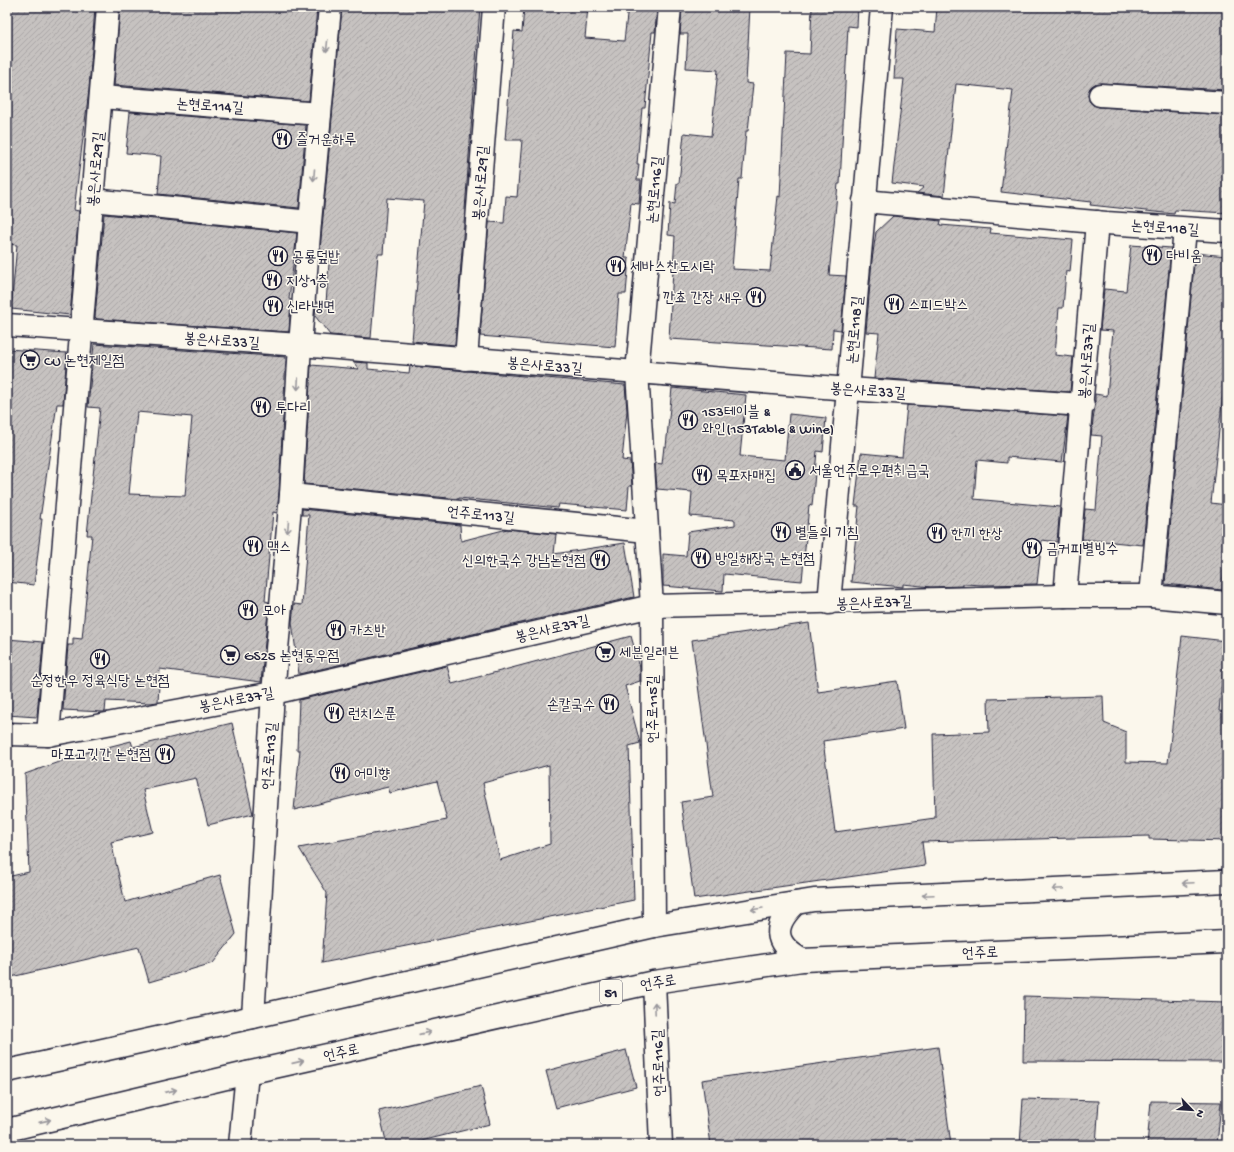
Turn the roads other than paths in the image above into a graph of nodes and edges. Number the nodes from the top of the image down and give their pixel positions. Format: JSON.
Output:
{"nodes":[{"id":1,"x":108,"y":7,"type":"edge"},
{"id":2,"x":330,"y":7,"type":"edge"},
{"id":3,"x":494,"y":7,"type":"edge"},
{"id":4,"x":670,"y":7,"type":"edge"},
{"id":5,"x":882,"y":7,"type":"edge"},
{"id":6,"x":1100,"y":95,"type":"dead end"},
{"id":7,"x":101,"y":97,"type":"junction"},
{"id":8,"x":1227,"y":103,"type":"edge"},
{"id":9,"x":320,"y":114,"type":"junction"},
{"id":10,"x":92,"y":200,"type":"junction"},
{"id":11,"x":864,"y":201,"type":"junction"},
{"id":12,"x":310,"y":222,"type":"junction"},
{"id":13,"x":1097,"y":222,"type":"junction"},
{"id":14,"x":1185,"y":229,"type":"junction"},
{"id":15,"x":1227,"y":231,"type":"edge"},
{"id":16,"x":7,"y":325,"type":"edge"},
{"id":17,"x":81,"y":331,"type":"junction"},
{"id":18,"x":300,"y":345,"type":"junction"},
{"id":19,"x":466,"y":359,"type":"junction"},
{"id":20,"x":638,"y":372,"type":"junction"},
{"id":21,"x":849,"y":389,"type":"junction"},
{"id":22,"x":1083,"y":405,"type":"junction"},
{"id":23,"x":291,"y":495,"type":"junction"},
{"id":24,"x":647,"y":531,"type":"junction"},
{"id":25,"x":1065,"y":596,"type":"junction"},
{"id":26,"x":1151,"y":596,"type":"junction"},
{"id":27,"x":829,"y":603,"type":"junction"},
{"id":28,"x":1227,"y":603,"type":"edge"},
{"id":29,"x":652,"y":606,"type":"junction"},
{"id":30,"x":273,"y":693,"type":"junction"},
{"id":31,"x":7,"y":734,"type":"edge"},
{"id":32,"x":48,"y":735,"type":"junction"},
{"id":33,"x":1227,"y":882,"type":"edge"},
{"id":34,"x":796,"y":903,"type":"junction"},
{"id":35,"x":654,"y":926,"type":"junction"},
{"id":36,"x":1227,"y":942,"type":"edge"},
{"id":37,"x":802,"y":960,"type":"junction"},
{"id":38,"x":654,"y":982,"type":"junction"},
{"id":39,"x":252,"y":1017,"type":"junction"},
{"id":40,"x":7,"y":1071,"type":"edge"},
{"id":41,"x":247,"y":1073,"type":"junction"},
{"id":42,"x":7,"y":1130,"type":"edge"},
{"id":43,"x":240,"y":1145,"type":"edge"},
{"id":44,"x":661,"y":1145,"type":"edge"}],
"edges":[{"from":1,"to":7,"type":"street","name":"봉은사로29길"},
{"from":2,"to":9,"type":"street","one_way":true},
{"from":3,"to":19,"type":"street","name":"봉은사로29길"},
{"from":4,"to":20,"type":"street","name":"논현로116길"},
{"from":5,"to":11,"type":"street","name":"논현로118길"},
{"from":6,"to":8,"type":"street"},
{"from":7,"to":9,"type":"street","name":"논현로114길"},
{"from":7,"to":10,"type":"street","name":"봉은사로29길"},
{"from":9,"to":12,"type":"street","one_way":true},
{"from":10,"to":12,"type":"street"},
{"from":10,"to":17,"type":"street","name":"봉은사로29길"},
{"from":11,"to":13,"type":"street","name":"논현로118길"},
{"from":11,"to":21,"type":"street","name":"논현로118길"},
{"from":12,"to":18,"type":"street"},
{"from":13,"to":14,"type":"street","name":"논현로118길"},
{"from":13,"to":22,"type":"street","name":"봉은사로37길"},
{"from":14,"to":15,"type":"street","name":"논현로118길"},
{"from":14,"to":26,"type":"street"},
{"from":16,"to":17,"type":"street","name":"봉은사로33길"},
{"from":17,"to":18,"type":"street","name":"봉은사로33길"},
{"from":17,"to":32,"type":"street"},
{"from":18,"to":19,"type":"street","name":"봉은사로33길"},
{"from":18,"to":23,"type":"street","name":"언주로113길","one_way":true},
{"from":19,"to":20,"type":"street","name":"봉은사로33길"},
{"from":20,"to":21,"type":"street","name":"봉은사로33길"},
{"from":20,"to":24,"type":"street","name":"언주로115길"},
{"from":21,"to":22,"type":"street","name":"봉은사로33길"},
{"from":21,"to":27,"type":"street","name":"논현로118길"},
{"from":22,"to":25,"type":"street","name":"봉은사로37길"},
{"from":23,"to":24,"type":"street","name":"언주로113길"},
{"from":23,"to":30,"type":"street","name":"언주로113길","one_way":true},
{"from":24,"to":29,"type":"street","name":"언주로115길"},
{"from":25,"to":26,"type":"street","name":"봉은사로37길"},
{"from":25,"to":27,"type":"street","name":"봉은사로37길"},
{"from":26,"to":28,"type":"street","name":"봉은사로37길"},
{"from":27,"to":29,"type":"street","name":"봉은사로37길"},
{"from":29,"to":30,"type":"street","name":"봉은사로37길"},
{"from":29,"to":35,"type":"street","name":"언주로115길"},
{"from":30,"to":32,"type":"street","name":"봉은사로37길"},
{"from":30,"to":39,"type":"street","name":"언주로113길"},
{"from":31,"to":32,"type":"street","name":"봉은사로37길"},
{"from":33,"to":34,"type":"street","one_way":true},
{"from":34,"to":35,"type":"street","one_way":true},
{"from":34,"to":37,"type":"street"},
{"from":35,"to":39,"type":"street"},
{"from":36,"to":37,"type":"street","name":"언주로","number":"51"},
{"from":37,"to":38,"type":"street","name":"언주로","number":"51"},
{"from":41,"to":38,"type":"street","name":"언주로","number":"51","one_way":true},
{"from":44,"to":38,"type":"street","name":"언주로116길","one_way":true},
{"from":39,"to":40,"type":"street"},
{"from":42,"to":41,"type":"street","name":"언주로","number":"51","one_way":true},
{"from":41,"to":43,"type":"street"}]}
